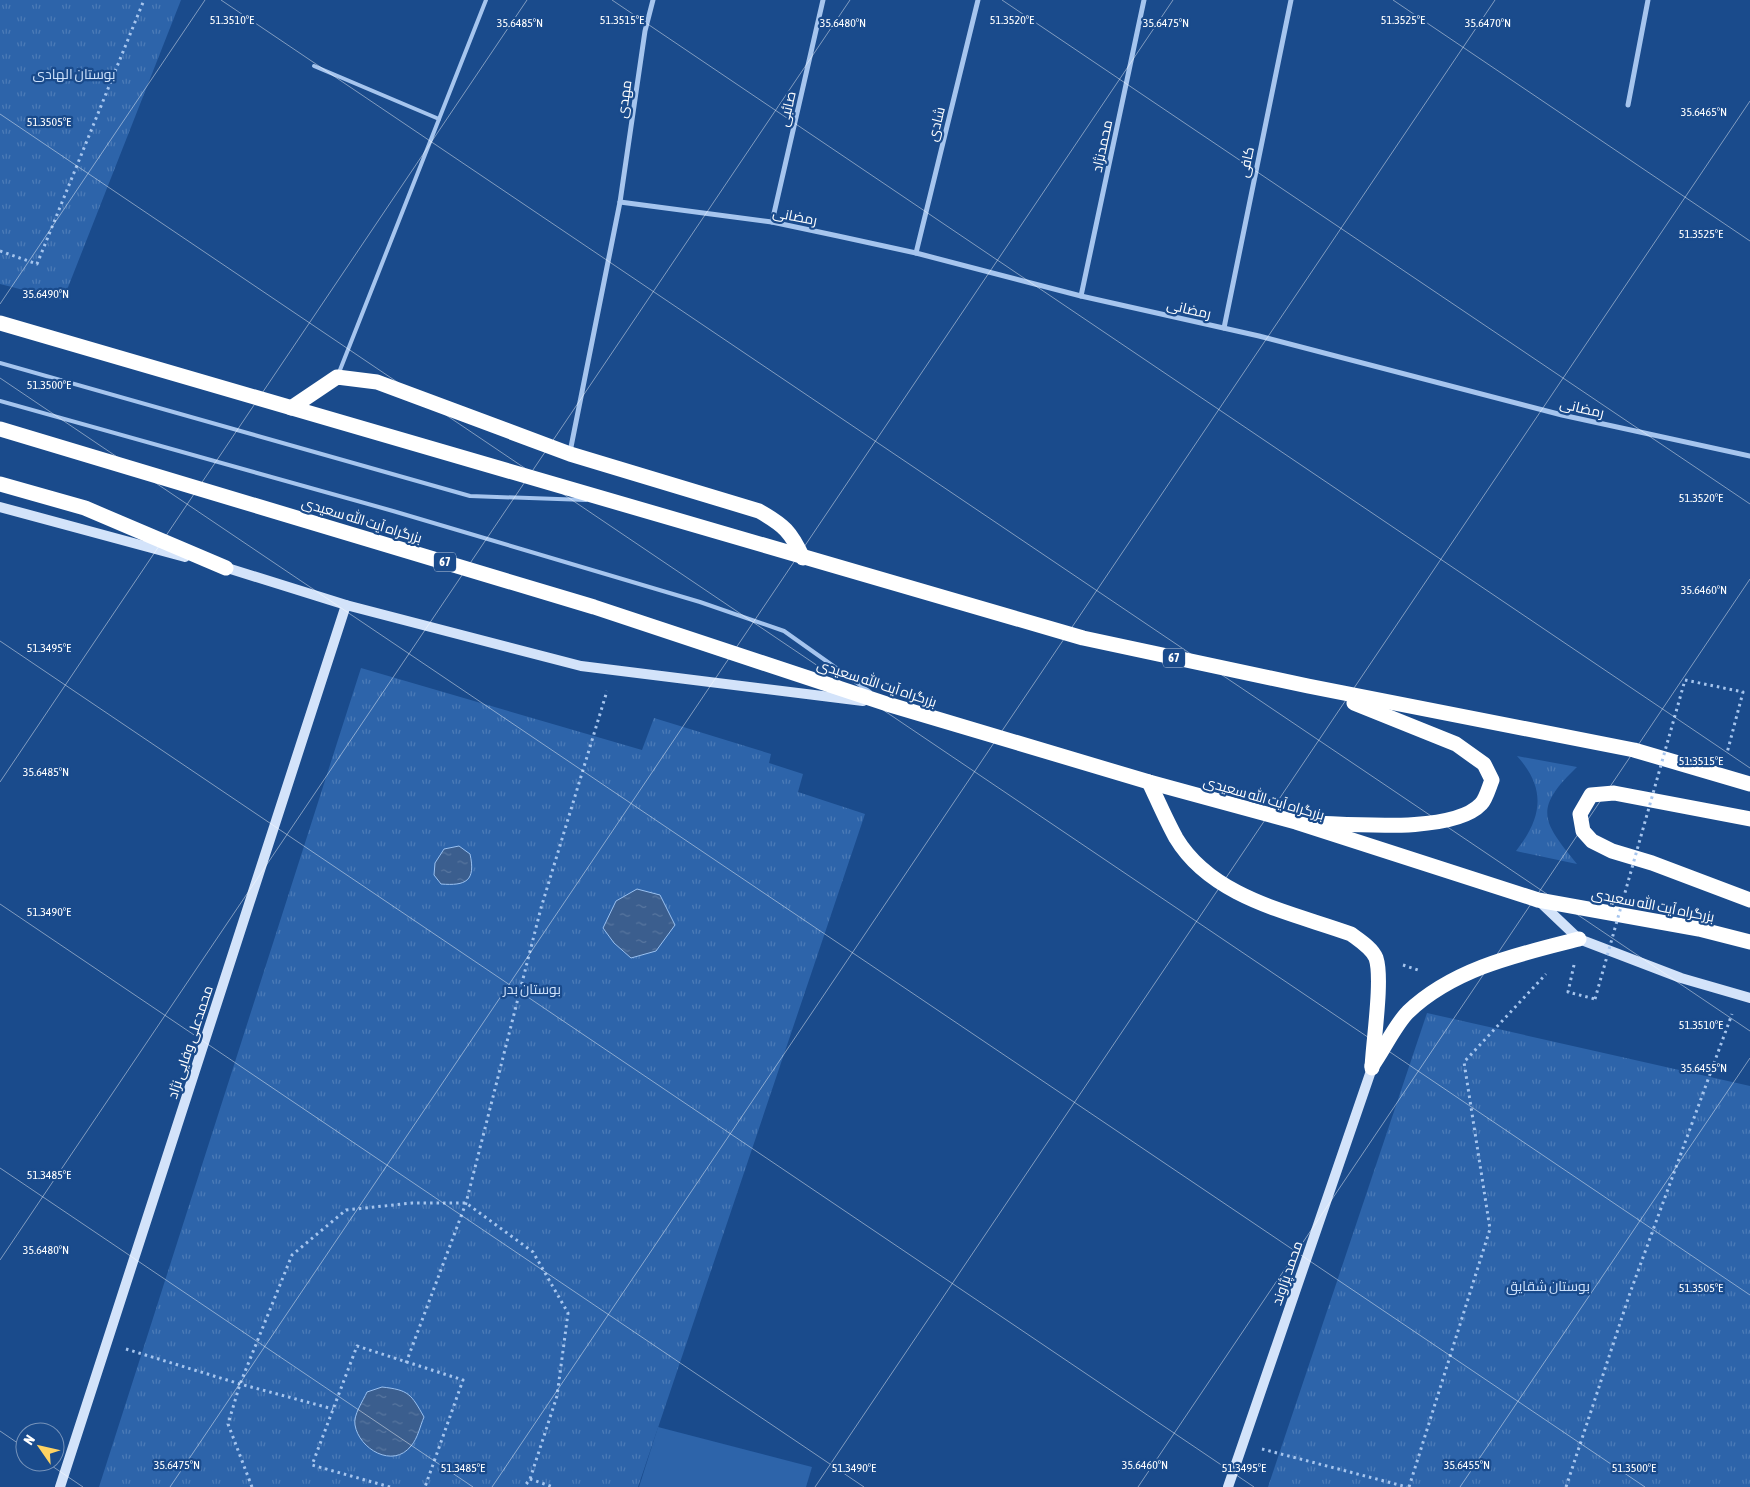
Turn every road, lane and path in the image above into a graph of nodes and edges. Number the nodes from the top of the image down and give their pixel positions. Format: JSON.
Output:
{"nodes":[{"id":1,"x":144,"y":0,"type":"edge"},
{"id":2,"x":486,"y":0,"type":"edge"},
{"id":3,"x":653,"y":0,"type":"edge"},
{"id":4,"x":823,"y":0,"type":"edge"},
{"id":5,"x":978,"y":0,"type":"edge"},
{"id":6,"x":1144,"y":0,"type":"edge"},
{"id":7,"x":1291,"y":0,"type":"edge"},
{"id":8,"x":1648,"y":0,"type":"edge"},
{"id":9,"x":314,"y":66,"type":"dead end"},
{"id":10,"x":1628,"y":105,"type":"dead end"},
{"id":11,"x":439,"y":119,"type":"junction"},
{"id":12,"x":620,"y":202,"type":"junction"},
{"id":13,"x":772,"y":222,"type":"junction"},
{"id":14,"x":0,"y":252,"type":"edge"},
{"id":15,"x":916,"y":253,"type":"junction"},
{"id":16,"x":1081,"y":296,"type":"junction"},
{"id":17,"x":0,"y":323,"type":"edge"},
{"id":18,"x":1224,"y":328,"type":"junction"},
{"id":19,"x":0,"y":363,"type":"edge"},
{"id":20,"x":337,"y":377,"type":"junction"},
{"id":21,"x":0,"y":401,"type":"edge"},
{"id":22,"x":291,"y":408,"type":"junction"},
{"id":23,"x":0,"y":429,"type":"edge"},
{"id":24,"x":570,"y":454,"type":"junction"},
{"id":25,"x":1750,"y":456,"type":"edge"},
{"id":26,"x":0,"y":484,"type":"edge"},
{"id":27,"x":606,"y":501,"type":"junction"},
{"id":28,"x":0,"y":507,"type":"edge"},
{"id":29,"x":803,"y":558,"type":"junction"},
{"id":30,"x":226,"y":568,"type":"junction"},
{"id":31,"x":346,"y":605,"type":"junction"},
{"id":32,"x":613,"y":670,"type":"junction"},
{"id":33,"x":1308,"y":686,"type":"junction"},
{"id":34,"x":887,"y":704,"type":"junction"},
{"id":35,"x":1722,"y":776,"type":"junction"},
{"id":36,"x":1149,"y":782,"type":"junction"},
{"id":37,"x":1750,"y":784,"type":"edge"},
{"id":38,"x":1750,"y":819,"type":"edge"},
{"id":39,"x":1296,"y":822,"type":"junction"},
{"id":40,"x":1538,"y":900,"type":"junction"},
{"id":41,"x":1750,"y":900,"type":"edge"},
{"id":42,"x":1579,"y":939,"type":"junction"},
{"id":43,"x":1750,"y":942,"type":"edge"},
{"id":44,"x":1376,"y":957,"type":"junction"},
{"id":45,"x":1552,"y":968,"type":"dead end"},
{"id":46,"x":1451,"y":980,"type":"junction"},
{"id":47,"x":1568,"y":992,"type":"dead end"},
{"id":48,"x":1739,"y":995,"type":"junction"},
{"id":49,"x":1750,"y":998,"type":"edge"},
{"id":50,"x":1372,"y":1068,"type":"junction"},
{"id":51,"x":466,"y":1203,"type":"junction"},
{"id":52,"x":106,"y":1343,"type":"junction"},
{"id":53,"x":406,"y":1363,"type":"junction"},
{"id":54,"x":240,"y":1384,"type":"junction"},
{"id":55,"x":333,"y":1409,"type":"junction"},
{"id":56,"x":1242,"y":1444,"type":"junction"},
{"id":57,"x":530,"y":1479,"type":"junction"},
{"id":58,"x":60,"y":1487,"type":"edge"},
{"id":59,"x":252,"y":1487,"type":"edge"},
{"id":60,"x":390,"y":1487,"type":"edge"},
{"id":61,"x":425,"y":1487,"type":"edge"},
{"id":62,"x":524,"y":1487,"type":"edge"},
{"id":63,"x":552,"y":1487,"type":"edge"},
{"id":64,"x":1228,"y":1487,"type":"edge"},
{"id":65,"x":1408,"y":1487,"type":"edge"},
{"id":66,"x":1566,"y":1487,"type":"edge"}],
"edges":[{"from":1,"to":14,"type":"path"},
{"from":2,"to":11,"type":"lane"},
{"from":3,"to":12,"type":"street","name":"مهدی"},
{"from":4,"to":13,"type":"street","name":"صائبی"},
{"from":5,"to":15,"type":"street","name":"شادی"},
{"from":6,"to":16,"type":"street","name":"محمدنژاد"},
{"from":7,"to":18,"type":"street","name":"کافی"},
{"from":8,"to":10,"type":"street"},
{"from":9,"to":11,"type":"lane"},
{"from":11,"to":20,"type":"lane"},
{"from":12,"to":13,"type":"street","name":"رمضانی"},
{"from":12,"to":24,"type":"street","name":"مهدی"},
{"from":13,"to":15,"type":"street","name":"رمضانی"},
{"from":15,"to":16,"type":"street","name":"رمضانی"},
{"from":16,"to":18,"type":"street","name":"رمضانی"},
{"from":17,"to":22,"type":"highway","number":"67"},
{"from":18,"to":25,"type":"street","name":"رمضانی"},
{"from":19,"to":27,"type":"lane"},
{"from":20,"to":22,"type":"highway"},
{"from":20,"to":24,"type":"highway"},
{"from":21,"to":34,"type":"lane"},
{"from":22,"to":27,"type":"highway","number":"67"},
{"from":23,"to":34,"type":"highway","name":"بزرگراه آیت الله سعیدی","number":"67"},
{"from":24,"to":29,"type":"highway"},
{"from":26,"to":30,"type":"highway"},
{"from":27,"to":29,"type":"highway","number":"67"},
{"from":28,"to":30,"type":"street"},
{"from":29,"to":33,"type":"highway","number":"67"},
{"from":30,"to":31,"type":"street"},
{"from":31,"to":32,"type":"street"},
{"from":31,"to":52,"type":"street","name":"محمدعلی وفایی نژاد"},
{"from":32,"to":34,"type":"street"},
{"from":32,"to":51,"type":"path"},
{"from":33,"to":35,"type":"highway","number":"67"},
{"from":33,"to":39,"type":"highway"},
{"from":34,"to":36,"type":"highway","name":"بزرگراه آیت الله سعیدی","number":"67"},
{"from":35,"to":37,"type":"highway","number":"67"},
{"from":35,"to":47,"type":"path","bridge":true},
{"from":36,"to":39,"type":"highway","name":"بزرگراه آیت الله سعیدی","number":"67"},
{"from":36,"to":44,"type":"highway"},
{"from":38,"to":41,"type":"highway"},
{"from":39,"to":40,"type":"highway","name":"بزرگراه آیت الله سعیدی","number":"67"},
{"from":40,"to":42,"type":"street"},
{"from":40,"to":43,"type":"highway","name":"بزرگراه آیت الله سعیدی","number":"67"},
{"from":42,"to":46,"type":"highway"},
{"from":42,"to":48,"type":"street"},
{"from":44,"to":46,"type":"path"},
{"from":44,"to":50,"type":"highway"},
{"from":45,"to":65,"type":"path"},
{"from":46,"to":50,"type":"highway"},
{"from":48,"to":49,"type":"street"},
{"from":48,"to":66,"type":"path"},
{"from":50,"to":56,"type":"street","name":"محمد پژاوند"},
{"from":51,"to":53,"type":"path"},
{"from":51,"to":54,"type":"path"},
{"from":51,"to":57,"type":"path"},
{"from":52,"to":54,"type":"path"},
{"from":52,"to":58,"type":"street","name":"محمدعلی وفایی نژاد"},
{"from":53,"to":55,"type":"path"},
{"from":53,"to":61,"type":"path"},
{"from":54,"to":55,"type":"path"},
{"from":54,"to":59,"type":"path"},
{"from":55,"to":60,"type":"path"},
{"from":56,"to":64,"type":"street","name":"محمد پژاوند"},
{"from":56,"to":65,"type":"path"},
{"from":57,"to":62,"type":"path"},
{"from":57,"to":63,"type":"path"}]}
